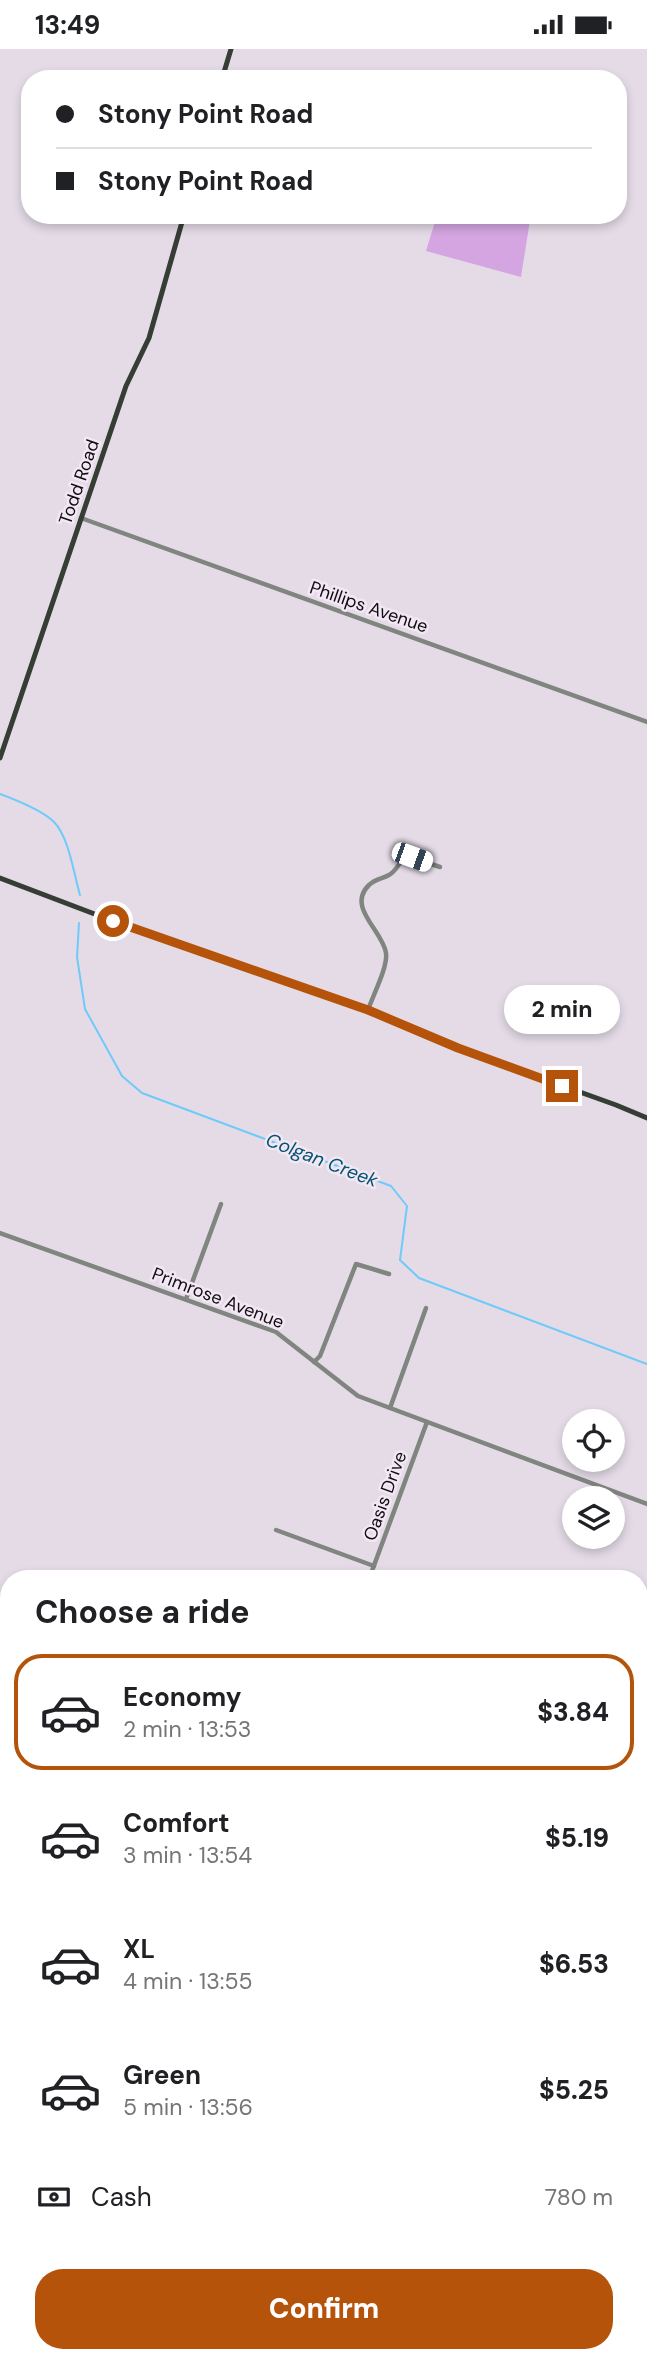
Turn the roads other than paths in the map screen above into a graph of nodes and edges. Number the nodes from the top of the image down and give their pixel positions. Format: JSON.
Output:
{"nodes":[{"id":1,"x":231,"y":49,"type":"edge"},
{"id":2,"x":225,"y":70,"type":"edge"},
{"id":3,"x":181,"y":224,"type":"edge"},
{"id":4,"x":81,"y":518,"type":"junction"},
{"id":5,"x":647,"y":722,"type":"edge"},
{"id":6,"x":0,"y":758,"type":"edge"},
{"id":7,"x":440,"y":867,"type":"dead end"},
{"id":8,"x":0,"y":878,"type":"edge"},
{"id":9,"x":368,"y":1010,"type":"junction"},
{"id":10,"x":647,"y":1118,"type":"edge"},
{"id":11,"x":221,"y":1204,"type":"dead end"},
{"id":12,"x":0,"y":1233,"type":"edge"},
{"id":13,"x":389,"y":1274,"type":"dead end"},
{"id":14,"x":186,"y":1299,"type":"junction"},
{"id":15,"x":426,"y":1308,"type":"dead end"},
{"id":16,"x":314,"y":1362,"type":"junction"},
{"id":17,"x":390,"y":1408,"type":"junction"},
{"id":18,"x":427,"y":1422,"type":"junction"},
{"id":19,"x":647,"y":1504,"type":"edge"},
{"id":20,"x":276,"y":1530,"type":"dead end"},
{"id":21,"x":373,"y":1566,"type":"junction"},
{"id":22,"x":372,"y":1570,"type":"edge"}],
"edges":[{"from":1,"to":2,"type":"main road"},
{"from":3,"to":4,"type":"main road","name":"Todd Road"},
{"from":4,"to":5,"type":"street","name":"Phillips Avenue"},
{"from":4,"to":6,"type":"main road","name":"Todd Road"},
{"from":7,"to":9,"type":"street"},
{"from":8,"to":9,"type":"main road"},
{"from":9,"to":10,"type":"main road"},
{"from":11,"to":14,"type":"street"},
{"from":12,"to":14,"type":"street","name":"Primrose Avenue"},
{"from":13,"to":16,"type":"street"},
{"from":14,"to":16,"type":"street","name":"Primrose Avenue"},
{"from":15,"to":17,"type":"street"},
{"from":16,"to":17,"type":"street","name":"Primrose Avenue"},
{"from":17,"to":18,"type":"street","name":"Primrose Avenue"},
{"from":18,"to":19,"type":"street","name":"Primrose Avenue"},
{"from":18,"to":21,"type":"street","name":"Oasis Drive"},
{"from":20,"to":21,"type":"street"},
{"from":21,"to":22,"type":"street","name":"Oasis Drive"}]}
